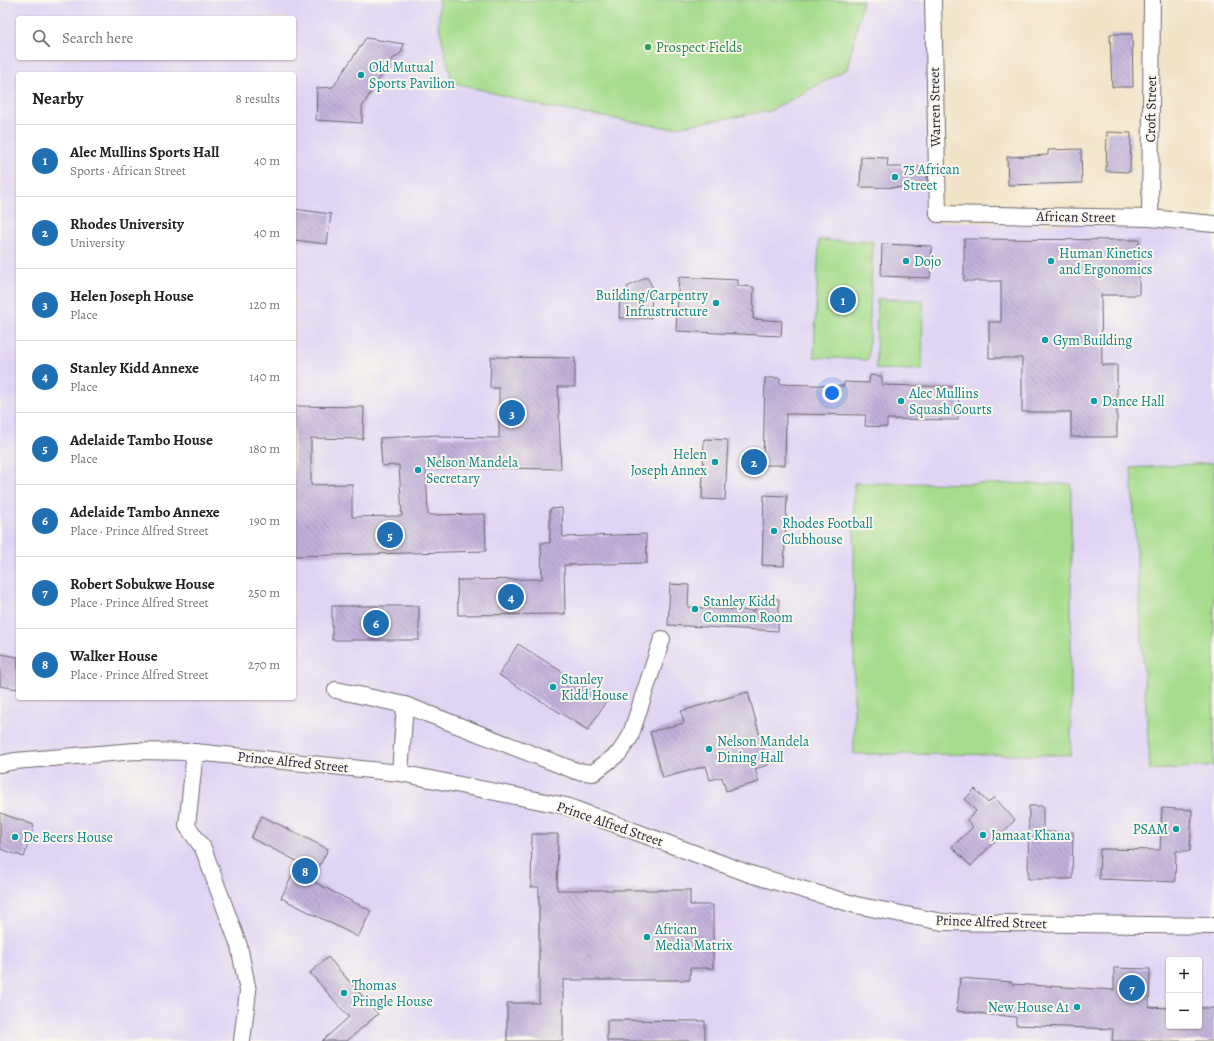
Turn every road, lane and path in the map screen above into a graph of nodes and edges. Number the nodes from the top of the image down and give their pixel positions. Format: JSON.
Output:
{"nodes":[{"id":1,"x":933,"y":0,"type":"edge"},
{"id":2,"x":1152,"y":0,"type":"edge"},
{"id":3,"x":938,"y":214,"type":"joint"},
{"id":4,"x":1150,"y":218,"type":"junction"},
{"id":5,"x":1214,"y":224,"type":"edge"},
{"id":6,"x":662,"y":639,"type":"dead end"},
{"id":7,"x":336,"y":690,"type":"dead end"},
{"id":8,"x":405,"y":705,"type":"junction"},
{"id":9,"x":195,"y":752,"type":"junction"},
{"id":10,"x":0,"y":764,"type":"edge"},
{"id":11,"x":400,"y":773,"type":"junction"},
{"id":12,"x":1214,"y":926,"type":"edge"},
{"id":13,"x":242,"y":1041,"type":"edge"}],
"edges":[{"from":1,"to":3,"type":"street","name":"Warren Street"},
{"from":2,"to":4,"type":"street","name":"Croft Street"},
{"from":3,"to":4,"type":"street","name":"African Street"},
{"from":4,"to":5,"type":"street","name":"African Street"},
{"from":6,"to":8,"type":"street"},
{"from":7,"to":8,"type":"street"},
{"from":8,"to":11,"type":"street"},
{"from":9,"to":10,"type":"street","name":"Prince Alfred Street"},
{"from":9,"to":11,"type":"street","name":"Prince Alfred Street"},
{"from":9,"to":13,"type":"street"},
{"from":11,"to":12,"type":"street","name":"Prince Alfred Street"}]}
